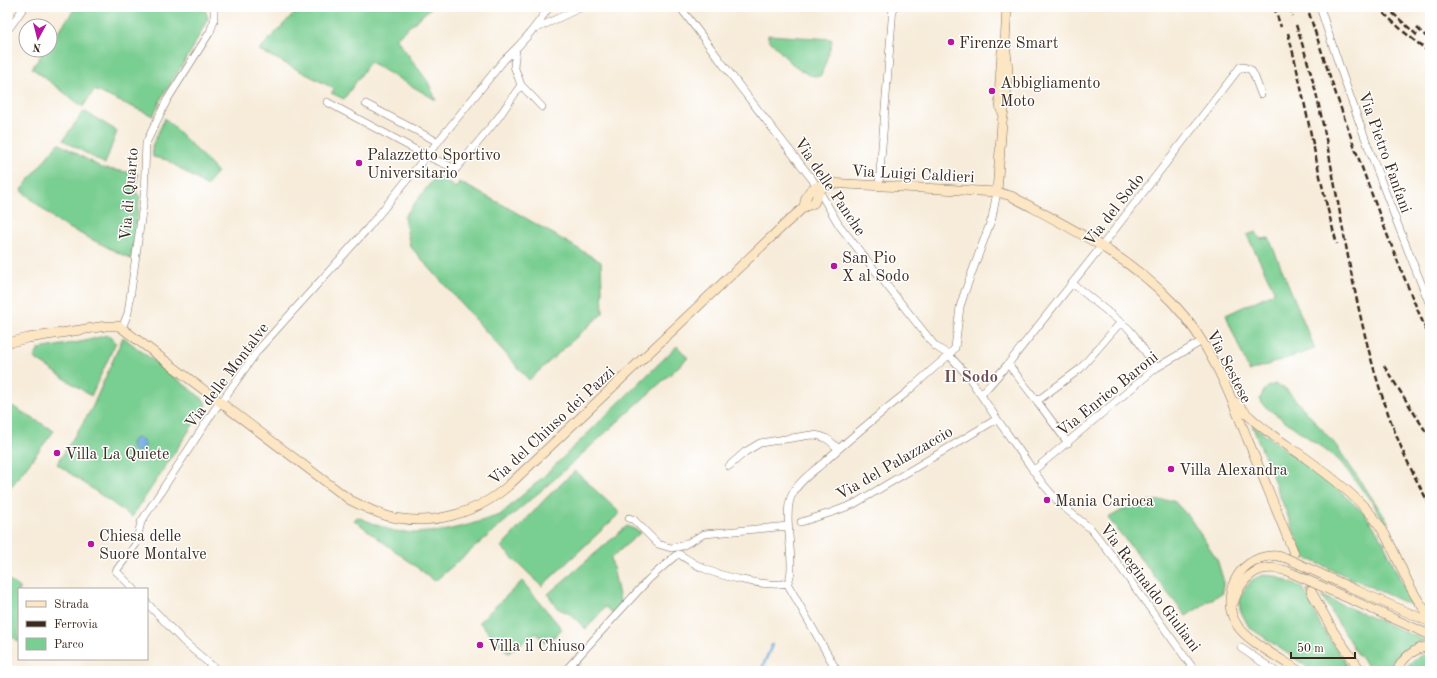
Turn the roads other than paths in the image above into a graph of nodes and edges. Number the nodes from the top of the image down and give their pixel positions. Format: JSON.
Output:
{"nodes":[{"id":1,"x":24,"y":7,"type":"edge"},
{"id":2,"x":214,"y":7,"type":"edge"},
{"id":3,"x":549,"y":7,"type":"edge"},
{"id":4,"x":582,"y":7,"type":"edge"},
{"id":5,"x":680,"y":7,"type":"edge"},
{"id":6,"x":893,"y":7,"type":"edge"},
{"id":7,"x":1007,"y":7,"type":"edge"},
{"id":8,"x":1320,"y":7,"type":"edge"},
{"id":9,"x":10,"y":27,"type":"dead end"},
{"id":10,"x":534,"y":30,"type":"junction"},
{"id":11,"x":516,"y":49,"type":"junction"},
{"id":12,"x":520,"y":85,"type":"junction"},
{"id":13,"x":1261,"y":94,"type":"dead end"},
{"id":14,"x":327,"y":102,"type":"dead end"},
{"id":15,"x":366,"y":104,"type":"dead end"},
{"id":16,"x":542,"y":107,"type":"dead end"},
{"id":17,"x":438,"y":142,"type":"junction"},
{"id":18,"x":427,"y":156,"type":"junction"},
{"id":19,"x":827,"y":183,"type":"joint"},
{"id":20,"x":879,"y":185,"type":"junction"},
{"id":21,"x":818,"y":189,"type":"junction"},
{"id":22,"x":997,"y":192,"type":"junction"},
{"id":23,"x":1101,"y":247,"type":"junction"},
{"id":24,"x":1072,"y":283,"type":"junction"},
{"id":25,"x":1430,"y":305,"type":"edge"},
{"id":26,"x":1120,"y":323,"type":"junction"},
{"id":27,"x":122,"y":328,"type":"junction"},
{"id":28,"x":1202,"y":341,"type":"junction"},
{"id":29,"x":7,"y":343,"type":"edge"},
{"id":30,"x":949,"y":355,"type":"junction"},
{"id":31,"x":1008,"y":364,"type":"junction"},
{"id":32,"x":1156,"y":368,"type":"junction"},
{"id":33,"x":981,"y":395,"type":"junction"},
{"id":34,"x":1230,"y":395,"type":"junction"},
{"id":35,"x":1037,"y":401,"type":"junction"},
{"id":36,"x":221,"y":403,"type":"junction"},
{"id":37,"x":997,"y":420,"type":"junction"},
{"id":38,"x":1068,"y":443,"type":"junction"},
{"id":39,"x":838,"y":448,"type":"junction"},
{"id":40,"x":729,"y":466,"type":"dead end"},
{"id":41,"x":1033,"y":471,"type":"junction"},
{"id":42,"x":629,"y":518,"type":"dead end"},
{"id":43,"x":801,"y":522,"type":"dead end"},
{"id":44,"x":788,"y":526,"type":"junction"},
{"id":45,"x":1294,"y":553,"type":"tunnel mouth"},
{"id":46,"x":787,"y":583,"type":"junction"},
{"id":47,"x":133,"y":588,"type":"edge"},
{"id":48,"x":1311,"y":592,"type":"tunnel mouth"},
{"id":49,"x":148,"y":604,"type":"edge"},
{"id":50,"x":1231,"y":608,"type":"junction"},
{"id":51,"x":1430,"y":616,"type":"edge"},
{"id":52,"x":1430,"y":622,"type":"edge"},
{"id":53,"x":1430,"y":635,"type":"edge"},
{"id":54,"x":1430,"y":646,"type":"edge"},
{"id":55,"x":1241,"y":648,"type":"dead end"},
{"id":56,"x":1348,"y":653,"type":"junction"},
{"id":57,"x":218,"y":671,"type":"edge"},
{"id":58,"x":565,"y":671,"type":"edge"},
{"id":59,"x":837,"y":671,"type":"edge"},
{"id":60,"x":1195,"y":671,"type":"edge"},
{"id":61,"x":1275,"y":671,"type":"edge"},
{"id":62,"x":1299,"y":671,"type":"edge"},
{"id":63,"x":1356,"y":671,"type":"edge"},
{"id":64,"x":1361,"y":671,"type":"edge"},
{"id":65,"x":1397,"y":671,"type":"edge"}],
"edges":[{"from":1,"to":9,"type":"street"},
{"from":2,"to":27,"type":"street","name":"Via di Quarto"},
{"from":3,"to":10,"type":"street","name":"Via delle Montalve"},
{"from":4,"to":10,"type":"street"},
{"from":5,"to":21,"type":"street","name":"Via delle Panche"},
{"from":6,"to":20,"type":"street"},
{"from":7,"to":22,"type":"main road"},
{"from":8,"to":25,"type":"street","name":"Via Pietro Fanfani"},
{"from":10,"to":11,"type":"street","name":"Via delle Montalve"},
{"from":11,"to":12,"type":"street"},
{"from":11,"to":17,"type":"street","name":"Via delle Montalve"},
{"from":12,"to":16,"type":"street"},
{"from":12,"to":18,"type":"street"},
{"from":13,"to":23,"type":"street","name":"Via del Sodo"},
{"from":14,"to":18,"type":"street"},
{"from":15,"to":17,"type":"street"},
{"from":17,"to":18,"type":"street","name":"Via delle Montalve"},
{"from":18,"to":36,"type":"street","name":"Via delle Montalve"},
{"from":19,"to":20,"type":"main road","name":"Via Luigi Caldieri"},
{"from":19,"to":21,"type":"main road","name":"Via del Chiuso dei Pazzi"},
{"from":20,"to":22,"type":"main road","name":"Via Luigi Caldieri"},
{"from":21,"to":30,"type":"street","name":"Via delle Panche"},
{"from":21,"to":36,"type":"main road","name":"Via del Chiuso dei Pazzi"},
{"from":22,"to":23,"type":"main road","name":"Via Sestese"},
{"from":22,"to":30,"type":"street"},
{"from":23,"to":24,"type":"street","name":"Via del Sodo"},
{"from":23,"to":28,"type":"main road","name":"Via Sestese"},
{"from":24,"to":26,"type":"street"},
{"from":24,"to":31,"type":"street","name":"Via del Sodo"},
{"from":26,"to":32,"type":"street"},
{"from":26,"to":35,"type":"street"},
{"from":27,"to":29,"type":"main road"},
{"from":27,"to":36,"type":"main road","name":"Via del Chiuso dei Pazzi"},
{"from":28,"to":32,"type":"street","name":"Via Enrico Baroni"},
{"from":28,"to":34,"type":"main road","name":"Via Sestese"},
{"from":30,"to":33,"type":"street","name":"Via Reginaldo Giuliani"},
{"from":30,"to":39,"type":"street"},
{"from":31,"to":33,"type":"street","name":"Via del Sodo"},
{"from":31,"to":35,"type":"street"},
{"from":32,"to":38,"type":"street","name":"Via Enrico Baroni"},
{"from":33,"to":37,"type":"street","name":"Via Reginaldo Giuliani"},
{"from":34,"to":45,"type":"main road","name":"Via Sestese"},
{"from":34,"to":51,"type":"main road"},
{"from":35,"to":38,"type":"street"},
{"from":36,"to":47,"type":"street","name":"Via delle Montalve"},
{"from":37,"to":41,"type":"street","name":"Via Reginaldo Giuliani"},
{"from":37,"to":43,"type":"street","name":"Via del Palazzaccio"},
{"from":38,"to":41,"type":"street","name":"Via Enrico Baroni"},
{"from":39,"to":40,"type":"street"},
{"from":39,"to":44,"type":"street"},
{"from":41,"to":60,"type":"street","name":"Via Reginaldo Giuliani"},
{"from":42,"to":44,"type":"street"},
{"from":44,"to":46,"type":"street"},
{"from":46,"to":58,"type":"street"},
{"from":46,"to":59,"type":"street"},
{"from":48,"to":56,"type":"main road"},
{"from":49,"to":57,"type":"street"},
{"from":50,"to":52,"type":"main road","bridge":true},
{"from":50,"to":53,"type":"main road","bridge":true},
{"from":50,"to":62,"type":"main road"},
{"from":54,"to":65,"type":"main road"},
{"from":55,"to":61,"type":"street"},
{"from":56,"to":63,"type":"main road"},
{"from":56,"to":64,"type":"main road"}]}
